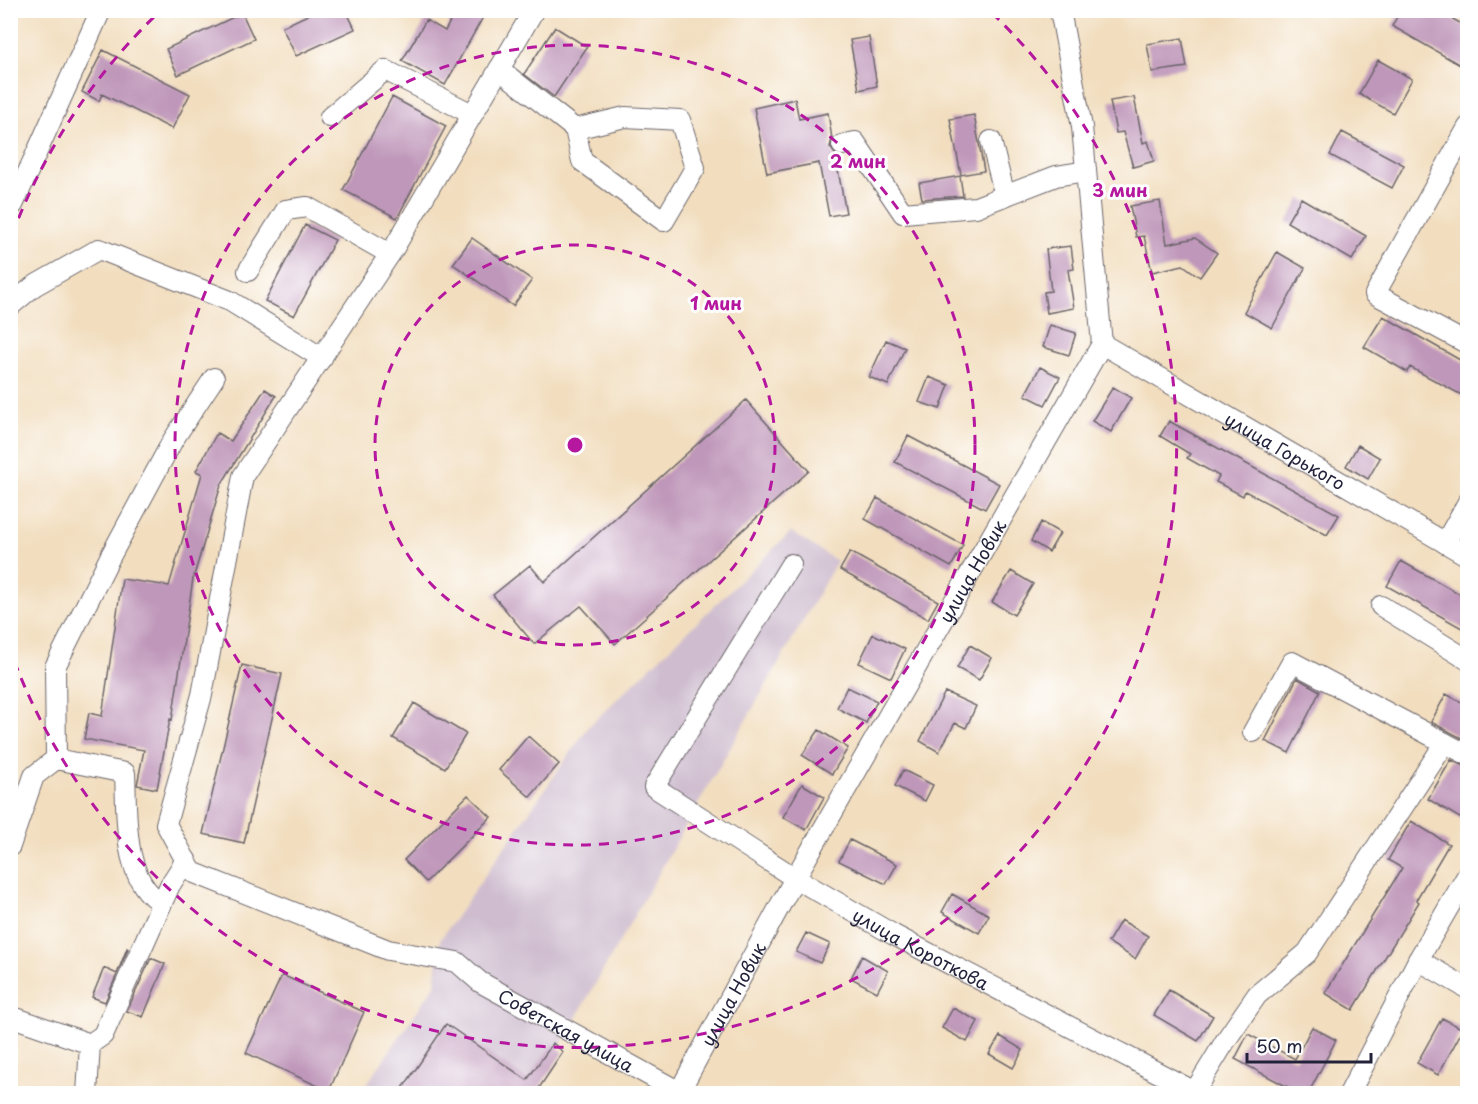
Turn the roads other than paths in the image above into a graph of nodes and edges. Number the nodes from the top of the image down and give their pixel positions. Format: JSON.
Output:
{"nodes":[{"id":1,"x":101,"y":10,"type":"edge"},
{"id":2,"x":534,"y":10,"type":"edge"},
{"id":3,"x":1060,"y":10,"type":"edge"},
{"id":4,"x":499,"y":69,"type":"junction"},
{"id":5,"x":471,"y":114,"type":"junction"},
{"id":6,"x":330,"y":117,"type":"dead end"},
{"id":7,"x":1467,"y":127,"type":"edge"},
{"id":8,"x":575,"y":129,"type":"junction"},
{"id":9,"x":991,"y":141,"type":"dead end"},
{"id":10,"x":842,"y":145,"type":"dead end"},
{"id":11,"x":1086,"y":171,"type":"junction"},
{"id":12,"x":1005,"y":196,"type":"junction"},
{"id":13,"x":13,"y":205,"type":"dead end"},
{"id":14,"x":390,"y":254,"type":"junction"},
{"id":15,"x":248,"y":271,"type":"dead end"},
{"id":16,"x":10,"y":306,"type":"edge"},
{"id":17,"x":1102,"y":344,"type":"junction"},
{"id":18,"x":1467,"y":344,"type":"edge"},
{"id":19,"x":322,"y":358,"type":"junction"},
{"id":20,"x":214,"y":378,"type":"dead end"},
{"id":21,"x":1467,"y":502,"type":"edge"},
{"id":22,"x":1445,"y":543,"type":"junction"},
{"id":23,"x":1467,"y":556,"type":"edge"},
{"id":24,"x":791,"y":564,"type":"dead end"},
{"id":25,"x":1381,"y":606,"type":"dead end"},
{"id":26,"x":1467,"y":660,"type":"edge"},
{"id":27,"x":1253,"y":732,"type":"dead end"},
{"id":28,"x":1445,"y":743,"type":"junction"},
{"id":29,"x":1467,"y":755,"type":"edge"},
{"id":30,"x":56,"y":759,"type":"junction"},
{"id":31,"x":10,"y":846,"type":"edge"},
{"id":32,"x":186,"y":860,"type":"junction"},
{"id":33,"x":1467,"y":873,"type":"edge"},
{"id":34,"x":795,"y":878,"type":"junction"},
{"id":35,"x":162,"y":903,"type":"junction"},
{"id":36,"x":1418,"y":960,"type":"junction"},
{"id":37,"x":1467,"y":989,"type":"edge"},
{"id":38,"x":10,"y":1016,"type":"edge"},
{"id":39,"x":90,"y":1044,"type":"junction"},
{"id":40,"x":1197,"y":1092,"type":"edge"},
{"id":41,"x":680,"y":1093,"type":"edge"},
{"id":42,"x":87,"y":1094,"type":"edge"},
{"id":43,"x":1350,"y":1094,"type":"edge"}],
"edges":[{"from":1,"to":13,"type":"street"},
{"from":2,"to":4,"type":"street"},
{"from":3,"to":11,"type":"street"},
{"from":4,"to":5,"type":"street"},
{"from":4,"to":8,"type":"street"},
{"from":5,"to":6,"type":"street"},
{"from":5,"to":14,"type":"street"},
{"from":7,"to":18,"type":"street"},
{"from":8,"to":8,"type":"street"},
{"from":9,"to":12,"type":"street"},
{"from":10,"to":12,"type":"street"},
{"from":11,"to":12,"type":"street"},
{"from":11,"to":17,"type":"street"},
{"from":14,"to":15,"type":"street"},
{"from":14,"to":19,"type":"street"},
{"from":16,"to":19,"type":"street"},
{"from":17,"to":22,"type":"street","name":"улица Горького"},
{"from":17,"to":34,"type":"street","name":"улица Новик"},
{"from":19,"to":32,"type":"street"},
{"from":20,"to":30,"type":"street"},
{"from":21,"to":22,"type":"street"},
{"from":22,"to":23,"type":"street","name":"улица Горького"},
{"from":24,"to":34,"type":"street","name":"улица Короткова"},
{"from":25,"to":26,"type":"street"},
{"from":27,"to":28,"type":"street"},
{"from":28,"to":29,"type":"street"},
{"from":28,"to":40,"type":"street"},
{"from":30,"to":31,"type":"street"},
{"from":30,"to":35,"type":"street"},
{"from":32,"to":35,"type":"street"},
{"from":32,"to":41,"type":"street","name":"Советская улица"},
{"from":33,"to":36,"type":"street"},
{"from":34,"to":40,"type":"street","name":"улица Короткова"},
{"from":34,"to":41,"type":"street","name":"улица Новик"},
{"from":35,"to":39,"type":"street"},
{"from":36,"to":37,"type":"street"},
{"from":36,"to":43,"type":"street"},
{"from":38,"to":39,"type":"street"},
{"from":39,"to":42,"type":"street"}]}
